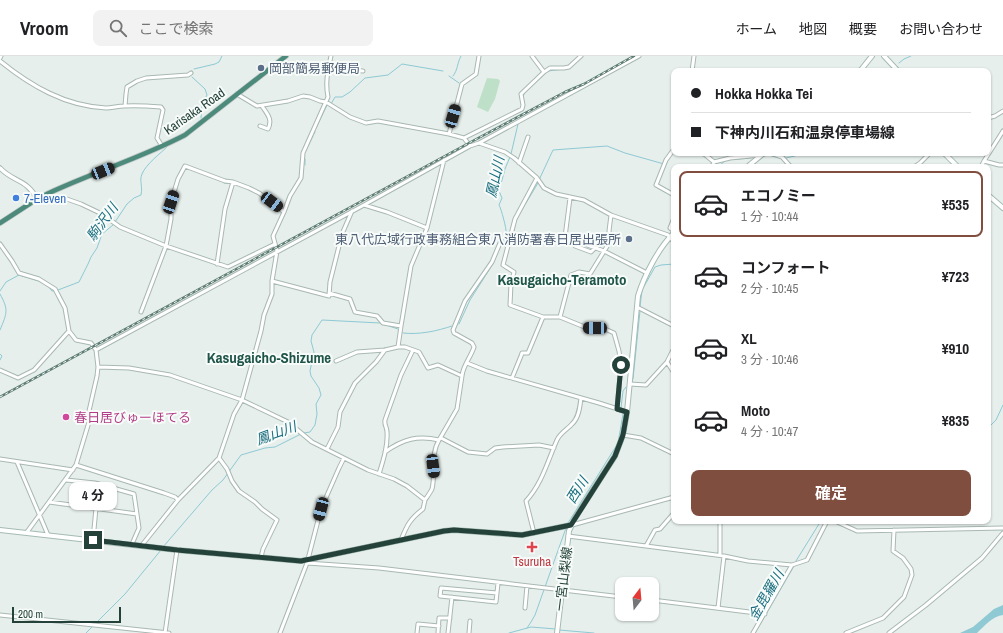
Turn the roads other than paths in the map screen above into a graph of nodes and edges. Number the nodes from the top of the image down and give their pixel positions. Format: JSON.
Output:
{"nodes":[{"id":1,"x":286,"y":56,"type":"edge"},
{"id":2,"x":331,"y":56,"type":"edge"},
{"id":3,"x":479,"y":56,"type":"edge"},
{"id":4,"x":532,"y":56,"type":"edge"},
{"id":5,"x":581,"y":56,"type":"edge"},
{"id":6,"x":639,"y":56,"type":"edge"},
{"id":7,"x":694,"y":56,"type":"edge"},
{"id":8,"x":872,"y":56,"type":"edge"},
{"id":9,"x":884,"y":56,"type":"edge"},
{"id":10,"x":0,"y":61,"type":"edge"},
{"id":11,"x":328,"y":68,"type":"junction"},
{"id":12,"x":692,"y":68,"type":"edge"},
{"id":13,"x":862,"y":68,"type":"edge"},
{"id":14,"x":895,"y":68,"type":"edge"},
{"id":15,"x":363,"y":71,"type":"dead end"},
{"id":16,"x":544,"y":72,"type":"junction"},
{"id":17,"x":191,"y":73,"type":"dead end"},
{"id":18,"x":237,"y":94,"type":"junction"},
{"id":19,"x":326,"y":102,"type":"junction"},
{"id":20,"x":125,"y":106,"type":"junction"},
{"id":21,"x":262,"y":106,"type":"junction"},
{"id":22,"x":1003,"y":112,"type":"edge"},
{"id":23,"x":991,"y":117,"type":"edge"},
{"id":24,"x":260,"y":126,"type":"dead end"},
{"id":25,"x":1003,"y":131,"type":"edge"},
{"id":26,"x":449,"y":134,"type":"junction"},
{"id":27,"x":528,"y":137,"type":"dead end"},
{"id":28,"x":465,"y":139,"type":"junction"},
{"id":29,"x":479,"y":142,"type":"junction"},
{"id":30,"x":162,"y":146,"type":"junction"},
{"id":31,"x":470,"y":146,"type":"junction"},
{"id":32,"x":991,"y":150,"type":"edge"},
{"id":33,"x":671,"y":153,"type":"edge"},
{"id":34,"x":707,"y":156,"type":"edge"},
{"id":35,"x":746,"y":156,"type":"edge"},
{"id":36,"x":760,"y":156,"type":"edge"},
{"id":37,"x":779,"y":156,"type":"edge"},
{"id":38,"x":927,"y":156,"type":"edge"},
{"id":39,"x":947,"y":156,"type":"edge"},
{"id":40,"x":987,"y":156,"type":"edge"},
{"id":41,"x":444,"y":160,"type":"junction"},
{"id":42,"x":984,"y":161,"type":"junction"},
{"id":43,"x":519,"y":162,"type":"junction"},
{"id":44,"x":714,"y":162,"type":"joint"},
{"id":45,"x":750,"y":164,"type":"edge"},
{"id":46,"x":789,"y":164,"type":"edge"},
{"id":47,"x":920,"y":164,"type":"edge"},
{"id":48,"x":955,"y":164,"type":"edge"},
{"id":49,"x":982,"y":164,"type":"edge"},
{"id":50,"x":1003,"y":165,"type":"edge"},
{"id":51,"x":0,"y":168,"type":"edge"},
{"id":52,"x":537,"y":178,"type":"junction"},
{"id":53,"x":233,"y":182,"type":"junction"},
{"id":54,"x":49,"y":193,"type":"junction"},
{"id":55,"x":671,"y":193,"type":"edge"},
{"id":56,"x":570,"y":198,"type":"junction"},
{"id":57,"x":991,"y":198,"type":"edge"},
{"id":58,"x":36,"y":199,"type":"junction"},
{"id":59,"x":364,"y":205,"type":"junction"},
{"id":60,"x":1003,"y":208,"type":"edge"},
{"id":61,"x":352,"y":211,"type":"junction"},
{"id":62,"x":284,"y":212,"type":"junction"},
{"id":63,"x":611,"y":215,"type":"junction"},
{"id":64,"x":0,"y":223,"type":"edge"},
{"id":65,"x":427,"y":228,"type":"junction"},
{"id":66,"x":670,"y":237,"type":"joint"},
{"id":67,"x":0,"y":244,"type":"edge"},
{"id":68,"x":275,"y":244,"type":"junction"},
{"id":69,"x":506,"y":245,"type":"junction"},
{"id":70,"x":166,"y":246,"type":"junction"},
{"id":71,"x":277,"y":251,"type":"junction"},
{"id":72,"x":604,"y":251,"type":"junction"},
{"id":73,"x":217,"y":264,"type":"junction"},
{"id":74,"x":647,"y":273,"type":"junction"},
{"id":75,"x":272,"y":281,"type":"junction"},
{"id":76,"x":328,"y":293,"type":"junction"},
{"id":77,"x":637,"y":307,"type":"junction"},
{"id":78,"x":141,"y":312,"type":"dead end"},
{"id":79,"x":543,"y":317,"type":"junction"},
{"id":80,"x":560,"y":317,"type":"junction"},
{"id":81,"x":671,"y":324,"type":"edge"},
{"id":82,"x":402,"y":326,"type":"junction"},
{"id":83,"x":69,"y":332,"type":"junction"},
{"id":84,"x":398,"y":347,"type":"junction"},
{"id":85,"x":96,"y":350,"type":"junction"},
{"id":86,"x":385,"y":350,"type":"junction"},
{"id":87,"x":413,"y":350,"type":"junction"},
{"id":88,"x":671,"y":354,"type":"edge"},
{"id":89,"x":336,"y":361,"type":"dead end"},
{"id":90,"x":667,"y":362,"type":"junction"},
{"id":91,"x":467,"y":364,"type":"junction"},
{"id":92,"x":98,"y":367,"type":"junction"},
{"id":93,"x":671,"y":368,"type":"edge"},
{"id":94,"x":0,"y":370,"type":"edge"},
{"id":95,"x":462,"y":376,"type":"junction"},
{"id":96,"x":512,"y":378,"type":"junction"},
{"id":97,"x":630,"y":384,"type":"junction"},
{"id":98,"x":581,"y":398,"type":"junction"},
{"id":99,"x":242,"y":400,"type":"junction"},
{"id":100,"x":617,"y":409,"type":"junction"},
{"id":101,"x":627,"y":412,"type":"junction"},
{"id":102,"x":623,"y":435,"type":"junction"},
{"id":103,"x":440,"y":439,"type":"junction"},
{"id":104,"x":327,"y":448,"type":"junction"},
{"id":105,"x":554,"y":448,"type":"junction"},
{"id":106,"x":385,"y":452,"type":"junction"},
{"id":107,"x":671,"y":453,"type":"edge"},
{"id":108,"x":219,"y":458,"type":"junction"},
{"id":109,"x":344,"y":458,"type":"junction"},
{"id":110,"x":0,"y":459,"type":"edge"},
{"id":111,"x":17,"y":462,"type":"junction"},
{"id":112,"x":76,"y":465,"type":"junction"},
{"id":113,"x":73,"y":470,"type":"junction"},
{"id":114,"x":379,"y":474,"type":"junction"},
{"id":115,"x":66,"y":480,"type":"junction"},
{"id":116,"x":95,"y":483,"type":"junction"},
{"id":117,"x":671,"y":497,"type":"edge"},
{"id":118,"x":178,"y":500,"type":"junction"},
{"id":119,"x":425,"y":500,"type":"junction"},
{"id":120,"x":49,"y":502,"type":"junction"},
{"id":121,"x":96,"y":508,"type":"junction"},
{"id":122,"x":40,"y":514,"type":"junction"},
{"id":123,"x":136,"y":514,"type":"junction"},
{"id":124,"x":671,"y":516,"type":"edge"},
{"id":125,"x":720,"y":524,"type":"edge"},
{"id":126,"x":825,"y":524,"type":"edge"},
{"id":127,"x":842,"y":524,"type":"edge"},
{"id":128,"x":568,"y":526,"type":"junction"},
{"id":129,"x":1003,"y":528,"type":"edge"},
{"id":130,"x":0,"y":530,"type":"edge"},
{"id":131,"x":894,"y":530,"type":"junction"},
{"id":132,"x":27,"y":532,"type":"junction"},
{"id":133,"x":534,"y":533,"type":"junction"},
{"id":134,"x":1003,"y":533,"type":"edge"},
{"id":135,"x":48,"y":535,"type":"junction"},
{"id":136,"x":568,"y":536,"type":"junction"},
{"id":137,"x":93,"y":540,"type":"junction"},
{"id":138,"x":401,"y":540,"type":"junction"},
{"id":139,"x":132,"y":544,"type":"junction"},
{"id":140,"x":142,"y":546,"type":"junction"},
{"id":141,"x":646,"y":546,"type":"junction"},
{"id":142,"x":177,"y":550,"type":"junction"},
{"id":143,"x":720,"y":555,"type":"junction"},
{"id":144,"x":724,"y":556,"type":"junction"},
{"id":145,"x":261,"y":557,"type":"junction"},
{"id":146,"x":307,"y":561,"type":"junction"},
{"id":147,"x":792,"y":565,"type":"junction"},
{"id":148,"x":498,"y":583,"type":"junction"},
{"id":149,"x":527,"y":586,"type":"junction"},
{"id":150,"x":562,"y":589,"type":"junction"},
{"id":151,"x":497,"y":593,"type":"junction"},
{"id":152,"x":615,"y":596,"type":"edge"},
{"id":153,"x":452,"y":597,"type":"junction"},
{"id":154,"x":659,"y":601,"type":"edge"},
{"id":155,"x":525,"y":608,"type":"dead end"},
{"id":156,"x":718,"y":608,"type":"junction"},
{"id":157,"x":765,"y":614,"type":"junction"},
{"id":158,"x":0,"y":615,"type":"edge"},
{"id":159,"x":450,"y":618,"type":"junction"},
{"id":160,"x":470,"y":621,"type":"dead end"},
{"id":161,"x":439,"y":626,"type":"junction"},
{"id":162,"x":557,"y":631,"type":"edge"},
{"id":163,"x":165,"y":633,"type":"edge"},
{"id":164,"x":169,"y":633,"type":"edge"},
{"id":165,"x":280,"y":633,"type":"edge"},
{"id":166,"x":417,"y":633,"type":"edge"},
{"id":167,"x":438,"y":633,"type":"edge"},
{"id":168,"x":448,"y":633,"type":"edge"},
{"id":169,"x":469,"y":633,"type":"edge"},
{"id":170,"x":753,"y":633,"type":"edge"},
{"id":171,"x":846,"y":633,"type":"edge"},
{"id":172,"x":888,"y":633,"type":"edge"}],
"edges":[{"from":1,"to":18,"type":"highway","name":"Karisaka Road"},
{"from":2,"to":11,"type":"street"},
{"from":3,"to":26,"type":"street"},
{"from":4,"to":16,"type":"street"},
{"from":5,"to":16,"type":"street"},
{"from":6,"to":29,"type":"street"},
{"from":7,"to":12,"type":"street"},
{"from":8,"to":13,"type":"main road"},
{"from":9,"to":14,"type":"main road"},
{"from":10,"to":20,"type":"street"},
{"from":11,"to":15,"type":"street"},
{"from":11,"to":19,"type":"street"},
{"from":16,"to":28,"type":"street"},
{"from":17,"to":20,"type":"street"},
{"from":18,"to":21,"type":"street"},
{"from":18,"to":30,"type":"highway","name":"Karisaka Road"},
{"from":19,"to":21,"type":"street"},
{"from":19,"to":26,"type":"street"},
{"from":19,"to":62,"type":"street"},
{"from":20,"to":30,"type":"street"},
{"from":21,"to":24,"type":"street"},
{"from":22,"to":23,"type":"street"},
{"from":25,"to":32,"type":"street"},
{"from":26,"to":28,"type":"street"},
{"from":27,"to":43,"type":"street"},
{"from":28,"to":31,"type":"street"},
{"from":29,"to":31,"type":"street"},
{"from":29,"to":43,"type":"street"},
{"from":30,"to":54,"type":"highway","name":"Karisaka Road"},
{"from":31,"to":41,"type":"street"},
{"from":33,"to":55,"type":"street"},
{"from":34,"to":44,"type":"street"},
{"from":35,"to":44,"type":"street"},
{"from":36,"to":45,"type":"main road"},
{"from":37,"to":46,"type":"street"},
{"from":38,"to":47,"type":"street"},
{"from":39,"to":48,"type":"main road"},
{"from":40,"to":42,"type":"street"},
{"from":41,"to":59,"type":"street"},
{"from":41,"to":65,"type":"street"},
{"from":42,"to":49,"type":"street"},
{"from":42,"to":50,"type":"street"},
{"from":43,"to":52,"type":"street"},
{"from":51,"to":58,"type":"street"},
{"from":52,"to":56,"type":"street"},
{"from":52,"to":69,"type":"street"},
{"from":53,"to":62,"type":"street"},
{"from":53,"to":70,"type":"street"},
{"from":53,"to":73,"type":"street"},
{"from":54,"to":58,"type":"highway","name":"Karisaka Road"},
{"from":54,"to":70,"type":"street"},
{"from":56,"to":63,"type":"street"},
{"from":56,"to":72,"type":"street"},
{"from":57,"to":60,"type":"main road"},
{"from":58,"to":64,"type":"highway","name":"Karisaka Road"},
{"from":59,"to":61,"type":"street"},
{"from":59,"to":65,"type":"street"},
{"from":61,"to":71,"type":"street"},
{"from":61,"to":76,"type":"street"},
{"from":62,"to":68,"type":"street"},
{"from":63,"to":66,"type":"street"},
{"from":63,"to":72,"type":"street"},
{"from":65,"to":82,"type":"street"},
{"from":66,"to":74,"type":"main road","name":"一宮山梨線"},
{"from":67,"to":83,"type":"street"},
{"from":68,"to":71,"type":"street"},
{"from":68,"to":73,"type":"street"},
{"from":69,"to":79,"type":"street"},
{"from":69,"to":91,"type":"street"},
{"from":70,"to":73,"type":"street"},
{"from":70,"to":78,"type":"street"},
{"from":71,"to":75,"type":"street"},
{"from":71,"to":85,"type":"street"},
{"from":72,"to":74,"type":"street"},
{"from":72,"to":80,"type":"street"},
{"from":74,"to":77,"type":"main road","name":"一宮山梨線"},
{"from":75,"to":76,"type":"street"},
{"from":75,"to":99,"type":"street"},
{"from":76,"to":82,"type":"street"},
{"from":77,"to":81,"type":"street"},
{"from":77,"to":97,"type":"main road","name":"一宮山梨線"},
{"from":79,"to":80,"type":"street"},
{"from":79,"to":96,"type":"street"},
{"from":80,"to":100,"type":"street"},
{"from":82,"to":84,"type":"street"},
{"from":83,"to":85,"type":"street"},
{"from":83,"to":94,"type":"street"},
{"from":84,"to":86,"type":"street"},
{"from":84,"to":87,"type":"street"},
{"from":85,"to":92,"type":"street"},
{"from":86,"to":89,"type":"street"},
{"from":86,"to":104,"type":"street"},
{"from":87,"to":95,"type":"street"},
{"from":87,"to":106,"type":"street"},
{"from":88,"to":90,"type":"street"},
{"from":90,"to":93,"type":"street"},
{"from":90,"to":97,"type":"street"},
{"from":91,"to":95,"type":"street"},
{"from":91,"to":96,"type":"street"},
{"from":92,"to":99,"type":"street"},
{"from":92,"to":112,"type":"street"},
{"from":95,"to":103,"type":"street"},
{"from":96,"to":98,"type":"street"},
{"from":97,"to":101,"type":"main road","name":"一宮山梨線"},
{"from":98,"to":100,"type":"street"},
{"from":98,"to":105,"type":"street"},
{"from":99,"to":104,"type":"street"},
{"from":99,"to":108,"type":"street"},
{"from":100,"to":101,"type":"street"},
{"from":101,"to":102,"type":"main road","name":"一宮山梨線"},
{"from":102,"to":107,"type":"street"},
{"from":102,"to":128,"type":"main road","name":"一宮山梨線"},
{"from":103,"to":105,"type":"street"},
{"from":103,"to":106,"type":"street"},
{"from":103,"to":119,"type":"street"},
{"from":104,"to":109,"type":"street"},
{"from":105,"to":133,"type":"street"},
{"from":106,"to":114,"type":"street"},
{"from":108,"to":118,"type":"street"},
{"from":108,"to":145,"type":"street"},
{"from":109,"to":114,"type":"street"},
{"from":109,"to":146,"type":"street"},
{"from":110,"to":111,"type":"street"},
{"from":111,"to":113,"type":"street"},
{"from":111,"to":122,"type":"street"},
{"from":112,"to":113,"type":"street"},
{"from":112,"to":118,"type":"street"},
{"from":113,"to":115,"type":"street"},
{"from":114,"to":119,"type":"street"},
{"from":115,"to":116,"type":"street"},
{"from":115,"to":120,"type":"street"},
{"from":116,"to":121,"type":"street"},
{"from":116,"to":123,"type":"street"},
{"from":117,"to":128,"type":"street"},
{"from":118,"to":140,"type":"street"},
{"from":119,"to":138,"type":"street"},
{"from":120,"to":121,"type":"street"},
{"from":120,"to":122,"type":"street"},
{"from":121,"to":123,"type":"street"},
{"from":121,"to":137,"type":"street"},
{"from":122,"to":132,"type":"street"},
{"from":122,"to":135,"type":"street"},
{"from":123,"to":139,"type":"street"},
{"from":124,"to":141,"type":"street"},
{"from":125,"to":143,"type":"street"},
{"from":126,"to":147,"type":"street"},
{"from":127,"to":131,"type":"street"},
{"from":128,"to":133,"type":"main road"},
{"from":128,"to":136,"type":"main road","name":"一宮山梨線"},
{"from":129,"to":131,"type":"street"},
{"from":130,"to":132,"type":"main road"},
{"from":131,"to":171,"type":"street"},
{"from":132,"to":135,"type":"main road"},
{"from":133,"to":138,"type":"main road"},
{"from":134,"to":172,"type":"street"},
{"from":135,"to":137,"type":"main road"},
{"from":136,"to":141,"type":"street"},
{"from":136,"to":150,"type":"main road","name":"一宮山梨線"},
{"from":137,"to":139,"type":"main road"},
{"from":138,"to":146,"type":"main road"},
{"from":139,"to":140,"type":"main road"},
{"from":140,"to":142,"type":"main road"},
{"from":141,"to":143,"type":"street"},
{"from":142,"to":145,"type":"main road"},
{"from":142,"to":163,"type":"street"},
{"from":143,"to":144,"type":"street"},
{"from":144,"to":147,"type":"street"},
{"from":144,"to":156,"type":"street"},
{"from":145,"to":146,"type":"main road"},
{"from":146,"to":148,"type":"street"},
{"from":146,"to":165,"type":"street"},
{"from":147,"to":157,"type":"street"},
{"from":148,"to":149,"type":"street"},
{"from":148,"to":151,"type":"street"},
{"from":149,"to":150,"type":"street"},
{"from":149,"to":155,"type":"street"},
{"from":150,"to":152,"type":"street"},
{"from":150,"to":162,"type":"main road","name":"一宮山梨線"},
{"from":151,"to":153,"type":"street"},
{"from":151,"to":153,"type":"street"},
{"from":153,"to":159,"type":"street"},
{"from":154,"to":156,"type":"street"},
{"from":156,"to":157,"type":"street"},
{"from":157,"to":170,"type":"street"},
{"from":158,"to":163,"type":"street"},
{"from":159,"to":161,"type":"street"},
{"from":159,"to":168,"type":"street"},
{"from":160,"to":169,"type":"street"},
{"from":161,"to":166,"type":"street"},
{"from":161,"to":167,"type":"street"},
{"from":163,"to":164,"type":"street"}]}
